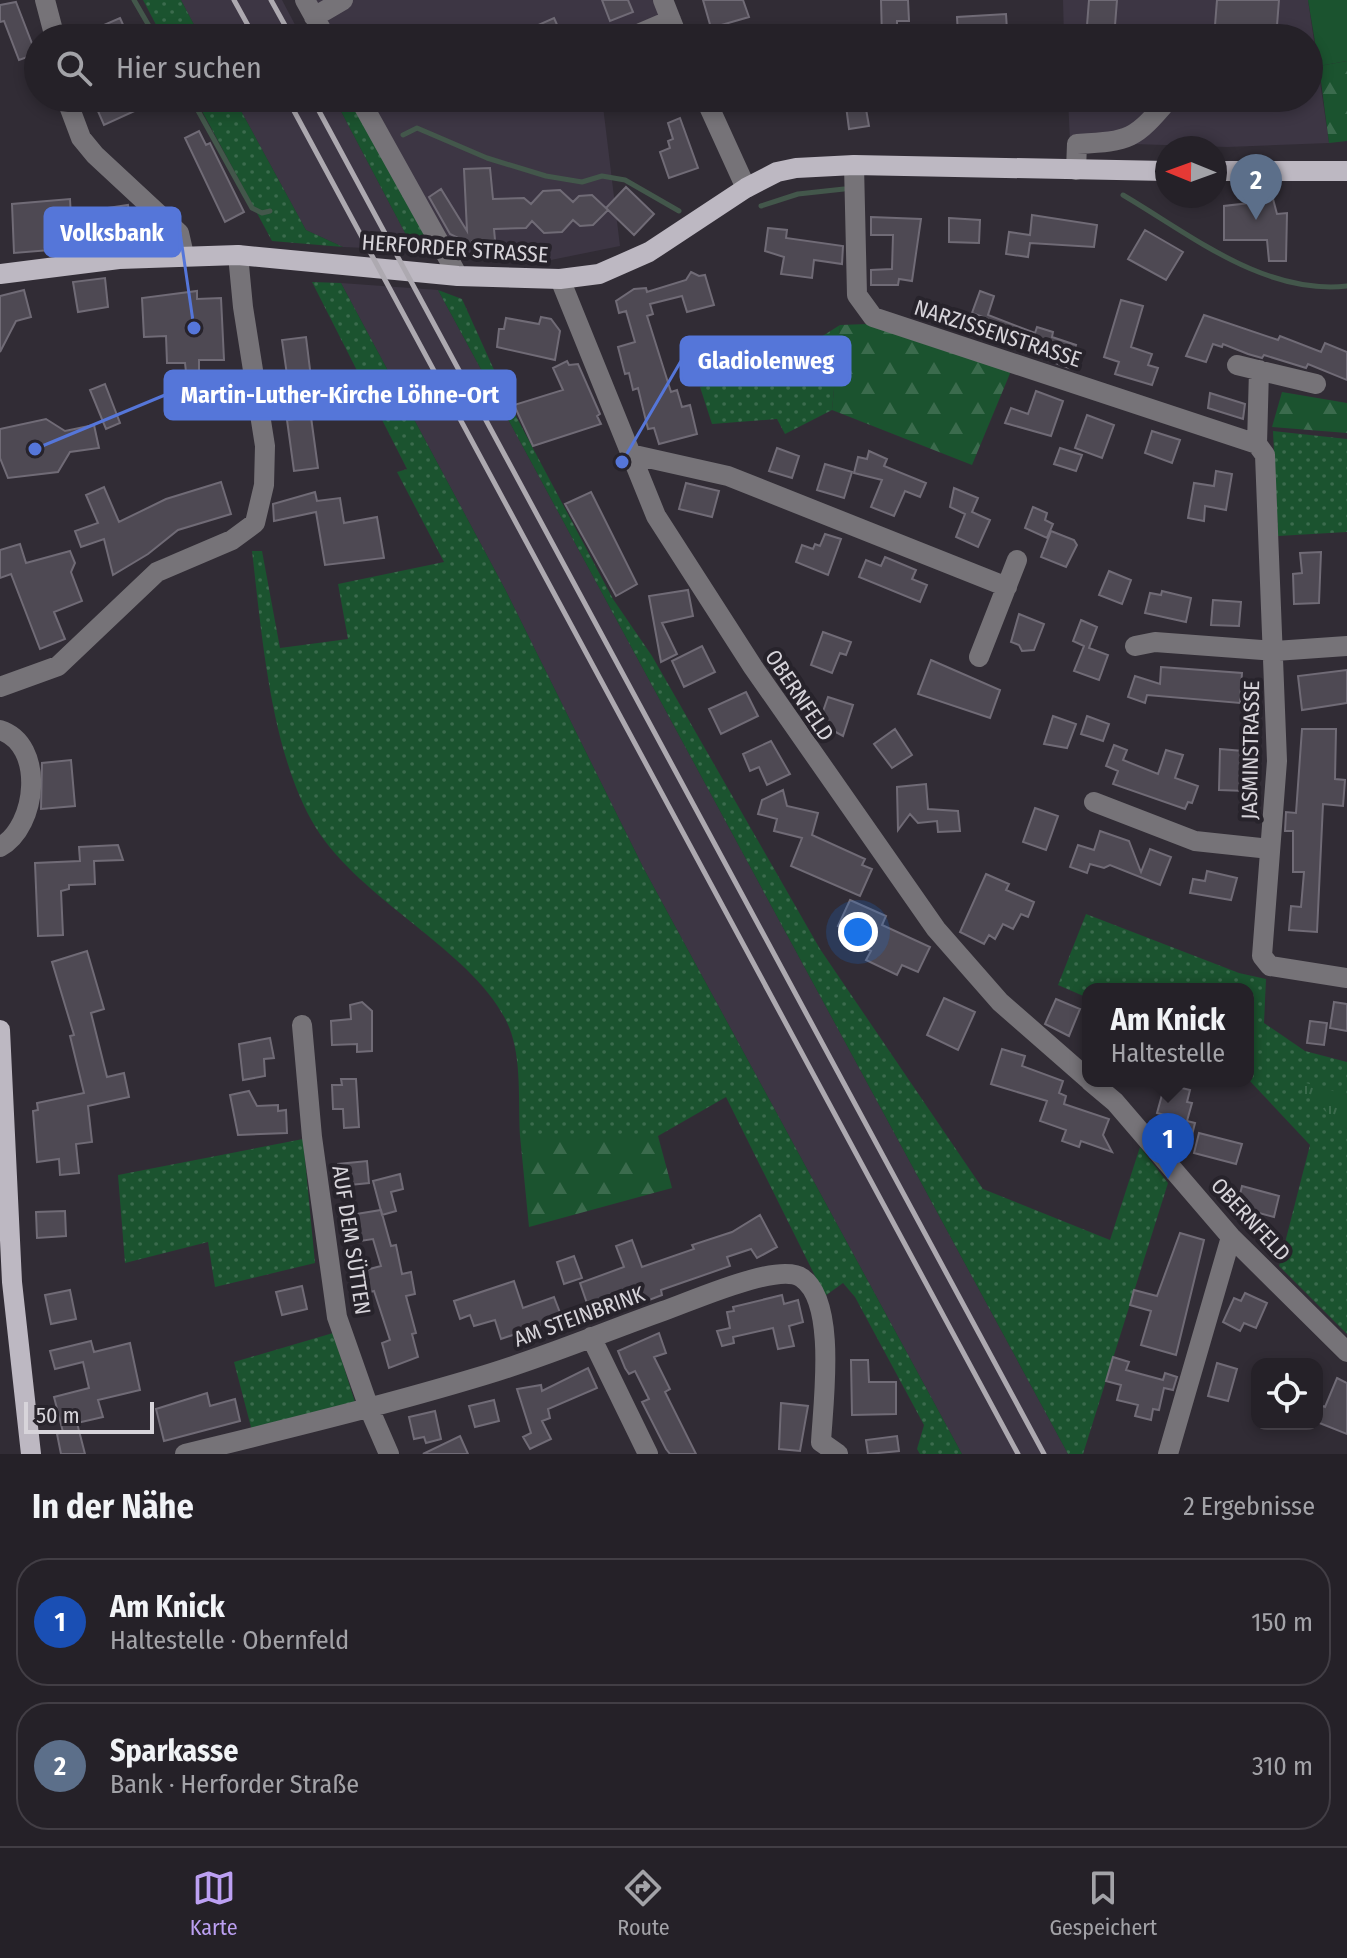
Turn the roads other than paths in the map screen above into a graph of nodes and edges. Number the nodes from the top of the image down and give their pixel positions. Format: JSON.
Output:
{"nodes":[{"id":1,"x":45,"y":0,"type":"edge"},
{"id":2,"x":343,"y":0,"type":"edge"},
{"id":3,"x":663,"y":0,"type":"edge"},
{"id":4,"x":309,"y":8,"type":"edge"},
{"id":5,"x":51,"y":24,"type":"edge"},
{"id":6,"x":672,"y":24,"type":"edge"},
{"id":7,"x":71,"y":112,"type":"edge"},
{"id":8,"x":367,"y":112,"type":"edge"},
{"id":9,"x":711,"y":112,"type":"edge"},
{"id":10,"x":1158,"y":112,"type":"edge"},
{"id":11,"x":854,"y":165,"type":"junction"},
{"id":12,"x":1076,"y":170,"type":"junction"},
{"id":13,"x":1155,"y":171,"type":"edge"},
{"id":14,"x":1227,"y":171,"type":"edge"},
{"id":15,"x":1347,"y":171,"type":"edge"},
{"id":16,"x":746,"y":188,"type":"junction"},
{"id":17,"x":184,"y":255,"type":"junction"},
{"id":18,"x":238,"y":255,"type":"junction"},
{"id":19,"x":0,"y":274,"type":"edge"},
{"id":20,"x":458,"y":276,"type":"junction"},
{"id":21,"x":560,"y":279,"type":"junction"},
{"id":22,"x":1237,"y":365,"type":"dead end"},
{"id":23,"x":1259,"y":370,"type":"junction"},
{"id":24,"x":1316,"y":384,"type":"dead end"},
{"id":25,"x":1261,"y":450,"type":"junction"},
{"id":26,"x":630,"y":454,"type":"junction"},
{"id":27,"x":1017,"y":560,"type":"dead end"},
{"id":28,"x":1007,"y":587,"type":"junction"},
{"id":29,"x":1135,"y":646,"type":"dead end"},
{"id":30,"x":1347,"y":646,"type":"edge"},
{"id":31,"x":1275,"y":651,"type":"junction"},
{"id":32,"x":979,"y":657,"type":"dead end"},
{"id":33,"x":0,"y":687,"type":"edge"},
{"id":34,"x":0,"y":730,"type":"edge"},
{"id":35,"x":1094,"y":802,"type":"dead end"},
{"id":36,"x":0,"y":847,"type":"edge"},
{"id":37,"x":1270,"y":849,"type":"junction"},
{"id":38,"x":1347,"y":978,"type":"edge"},
{"id":39,"x":302,"y":1025,"type":"dead end"},
{"id":40,"x":0,"y":1030,"type":"edge"},
{"id":41,"x":1082,"y":1074,"type":"edge"},
{"id":42,"x":1097,"y":1087,"type":"edge"},
{"id":43,"x":1231,"y":1237,"type":"junction"},
{"id":44,"x":591,"y":1337,"type":"junction"},
{"id":45,"x":1347,"y":1352,"type":"edge"},
{"id":46,"x":369,"y":1408,"type":"junction"},
{"id":47,"x":31,"y":1454,"type":"edge"},
{"id":48,"x":185,"y":1454,"type":"edge"},
{"id":49,"x":389,"y":1454,"type":"edge"},
{"id":50,"x":648,"y":1454,"type":"edge"},
{"id":51,"x":838,"y":1454,"type":"edge"},
{"id":52,"x":1168,"y":1454,"type":"edge"}],
"edges":[{"from":1,"to":5,"type":"street"},
{"from":2,"to":4,"type":"street"},
{"from":3,"to":6,"type":"street"},
{"from":7,"to":17,"type":"street"},
{"from":8,"to":20,"type":"street"},
{"from":9,"to":16,"type":"street"},
{"from":10,"to":12,"type":"street"},
{"from":11,"to":12,"type":"main road","name":"HERFORDER STRASSE"},
{"from":11,"to":16,"type":"main road","name":"HERFORDER STRASSE"},
{"from":11,"to":25,"type":"street","name":"NARZISSENSTRASSE"},
{"from":12,"to":13,"type":"main road","name":"HERFORDER STRASSE"},
{"from":14,"to":15,"type":"main road"},
{"from":16,"to":21,"type":"main road","name":"HERFORDER STRASSE"},
{"from":17,"to":18,"type":"main road","name":"HERFORDER STRASSE"},
{"from":17,"to":19,"type":"main road","name":"HERFORDER STRASSE"},
{"from":18,"to":20,"type":"main road","name":"HERFORDER STRASSE"},
{"from":18,"to":33,"type":"street"},
{"from":20,"to":21,"type":"main road","name":"HERFORDER STRASSE"},
{"from":21,"to":26,"type":"street","name":"OBERNFELD"},
{"from":22,"to":23,"type":"street"},
{"from":23,"to":24,"type":"street"},
{"from":23,"to":25,"type":"street"},
{"from":25,"to":31,"type":"street","name":"JASMINSTRASSE"},
{"from":26,"to":28,"type":"street"},
{"from":26,"to":41,"type":"street","name":"OBERNFELD"},
{"from":27,"to":28,"type":"street"},
{"from":28,"to":32,"type":"street"},
{"from":29,"to":31,"type":"street","name":"JASMINSTRASSE"},
{"from":30,"to":31,"type":"street"},
{"from":31,"to":37,"type":"street","name":"JASMINSTRASSE"},
{"from":34,"to":36,"type":"street"},
{"from":35,"to":37,"type":"street","name":"JASMINSTRASSE"},
{"from":37,"to":38,"type":"street","name":"JASMINSTRASSE"},
{"from":39,"to":46,"type":"street","name":"AUF DEM SÜTTEN"},
{"from":40,"to":47,"type":"main road"},
{"from":42,"to":43,"type":"street","name":"OBERNFELD"},
{"from":43,"to":45,"type":"street","name":"OBERNFELD"},
{"from":43,"to":52,"type":"street"},
{"from":44,"to":46,"type":"street","name":"AM STEINBRINK"},
{"from":44,"to":50,"type":"street"},
{"from":44,"to":51,"type":"street","name":"AM STEINBRINK"},
{"from":46,"to":48,"type":"street","name":"AM STEINBRINK"},
{"from":46,"to":49,"type":"street","name":"AUF DEM SÜTTEN"}]}
